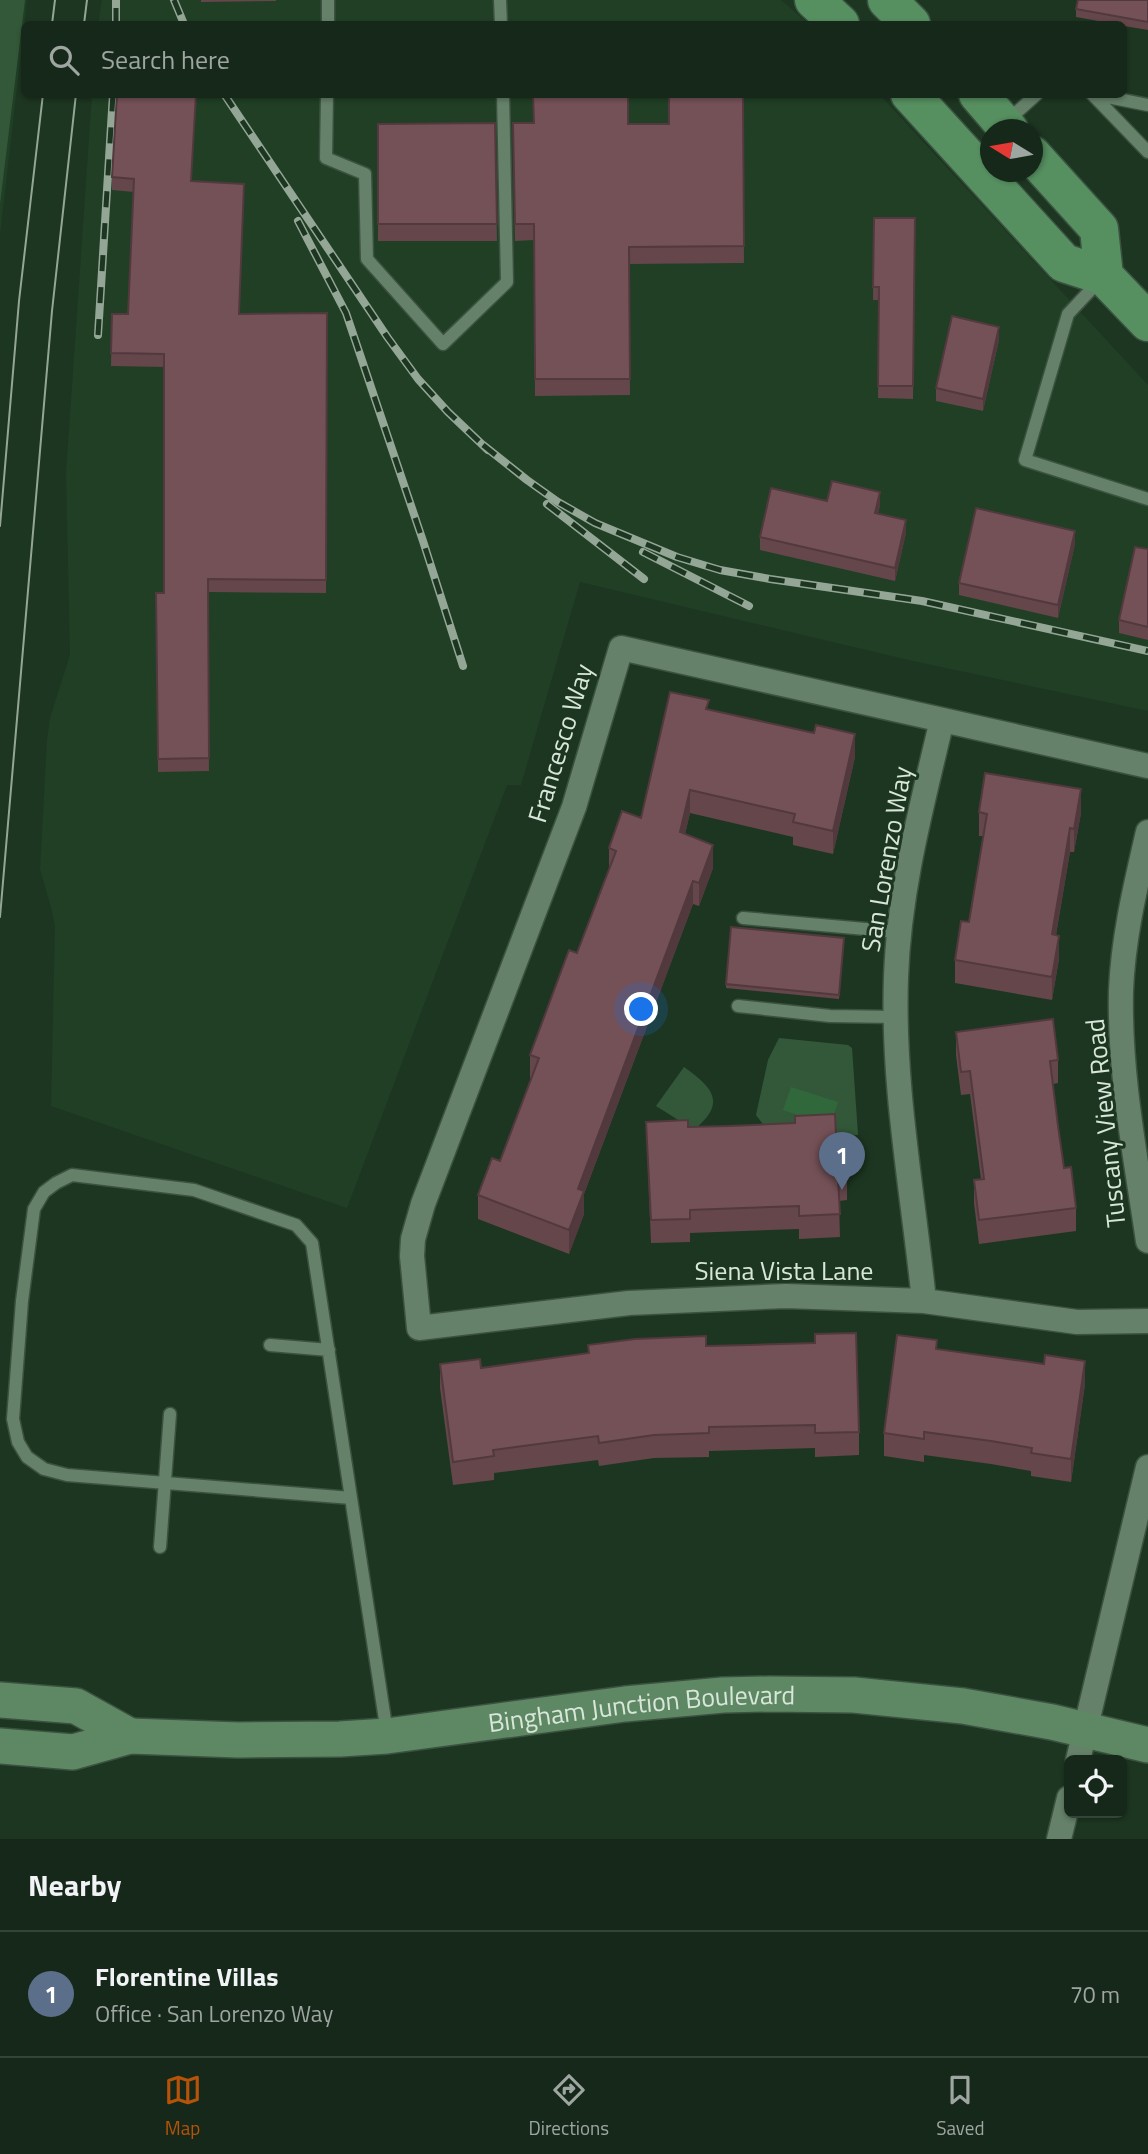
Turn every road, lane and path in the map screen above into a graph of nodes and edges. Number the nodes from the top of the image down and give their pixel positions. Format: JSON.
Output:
{"nodes":[{"id":1,"x":328,"y":0,"type":"edge"},
{"id":2,"x":500,"y":0,"type":"edge"},
{"id":3,"x":814,"y":0,"type":"edge"},
{"id":4,"x":887,"y":0,"type":"edge"},
{"id":5,"x":328,"y":21,"type":"edge"},
{"id":6,"x":501,"y":21,"type":"edge"},
{"id":7,"x":837,"y":21,"type":"edge"},
{"id":8,"x":908,"y":21,"type":"edge"},
{"id":9,"x":327,"y":98,"type":"edge"},
{"id":10,"x":503,"y":98,"type":"edge"},
{"id":11,"x":915,"y":98,"type":"edge"},
{"id":12,"x":982,"y":98,"type":"edge"},
{"id":13,"x":1033,"y":98,"type":"edge"},
{"id":14,"x":1096,"y":98,"type":"edge"},
{"id":15,"x":1112,"y":98,"type":"edge"},
{"id":16,"x":1148,"y":105,"type":"edge"},
{"id":17,"x":1000,"y":119,"type":"edge"},
{"id":18,"x":1014,"y":119,"type":"edge"},
{"id":19,"x":1148,"y":152,"type":"edge"},
{"id":20,"x":1043,"y":167,"type":"edge"},
{"id":21,"x":1104,"y":276,"type":"junction"},
{"id":22,"x":1148,"y":321,"type":"edge"},
{"id":23,"x":1148,"y":499,"type":"edge"},
{"id":24,"x":943,"y":720,"type":"junction"},
{"id":25,"x":1148,"y":766,"type":"edge"},
{"id":26,"x":1148,"y":832,"type":"edge"},
{"id":27,"x":743,"y":918,"type":"dead end"},
{"id":28,"x":900,"y":932,"type":"junction"},
{"id":29,"x":738,"y":1006,"type":"dead end"},
{"id":30,"x":895,"y":1017,"type":"junction"},
{"id":31,"x":1148,"y":1241,"type":"edge"},
{"id":32,"x":924,"y":1301,"type":"junction"},
{"id":33,"x":1148,"y":1321,"type":"edge"},
{"id":34,"x":419,"y":1328,"type":"joint"},
{"id":35,"x":270,"y":1345,"type":"dead end"},
{"id":36,"x":329,"y":1350,"type":"junction"},
{"id":37,"x":170,"y":1413,"type":"dead end"},
{"id":38,"x":1148,"y":1467,"type":"edge"},
{"id":39,"x":165,"y":1482,"type":"junction"},
{"id":40,"x":351,"y":1498,"type":"junction"},
{"id":41,"x":160,"y":1547,"type":"dead end"},
{"id":42,"x":0,"y":1700,"type":"edge"},
{"id":43,"x":130,"y":1736,"type":"junction"},
{"id":44,"x":387,"y":1736,"type":"junction"},
{"id":45,"x":1082,"y":1745,"type":"edge"},
{"id":46,"x":1148,"y":1745,"type":"edge"},
{"id":47,"x":0,"y":1746,"type":"edge"},
{"id":48,"x":1064,"y":1818,"type":"edge"},
{"id":49,"x":1059,"y":1839,"type":"edge"}],
"edges":[{"from":1,"to":5,"type":"lane"},
{"from":2,"to":6,"type":"lane"},
{"from":3,"to":7,"type":"main road"},
{"from":4,"to":8,"type":"main road"},
{"from":9,"to":10,"type":"lane"},
{"from":11,"to":21,"type":"main road"},
{"from":12,"to":17,"type":"main road"},
{"from":13,"to":18,"type":"lane"},
{"from":14,"to":19,"type":"lane"},
{"from":15,"to":16,"type":"lane"},
{"from":20,"to":21,"type":"main road"},
{"from":21,"to":22,"type":"main road"},
{"from":21,"to":23,"type":"lane"},
{"from":24,"to":25,"type":"street","name":"Francesco Way"},
{"from":24,"to":28,"type":"street","name":"San Lorenzo Way"},
{"from":24,"to":34,"type":"street","name":"Francesco Way"},
{"from":26,"to":31,"type":"street","name":"Tuscany View Road"},
{"from":27,"to":28,"type":"lane"},
{"from":28,"to":30,"type":"street","name":"San Lorenzo Way"},
{"from":29,"to":30,"type":"lane"},
{"from":30,"to":32,"type":"street","name":"San Lorenzo Way"},
{"from":32,"to":33,"type":"street","name":"Siena Vista Lane"},
{"from":32,"to":34,"type":"street","name":"Siena Vista Lane"},
{"from":35,"to":36,"type":"lane"},
{"from":36,"to":39,"type":"lane"},
{"from":36,"to":40,"type":"lane"},
{"from":37,"to":39,"type":"lane"},
{"from":38,"to":45,"type":"street"},
{"from":39,"to":40,"type":"lane"},
{"from":39,"to":41,"type":"lane"},
{"from":40,"to":44,"type":"lane"},
{"from":42,"to":43,"type":"main road","name":"Bingham Junction Boulevard"},
{"from":43,"to":44,"type":"main road","name":"Bingham Junction Boulevard"},
{"from":43,"to":47,"type":"main road","name":"Bingham Junction Boulevard"},
{"from":44,"to":45,"type":"main road","name":"Bingham Junction Boulevard"},
{"from":45,"to":46,"type":"main road","name":"Bingham Junction Boulevard"},
{"from":48,"to":49,"type":"street"}]}
